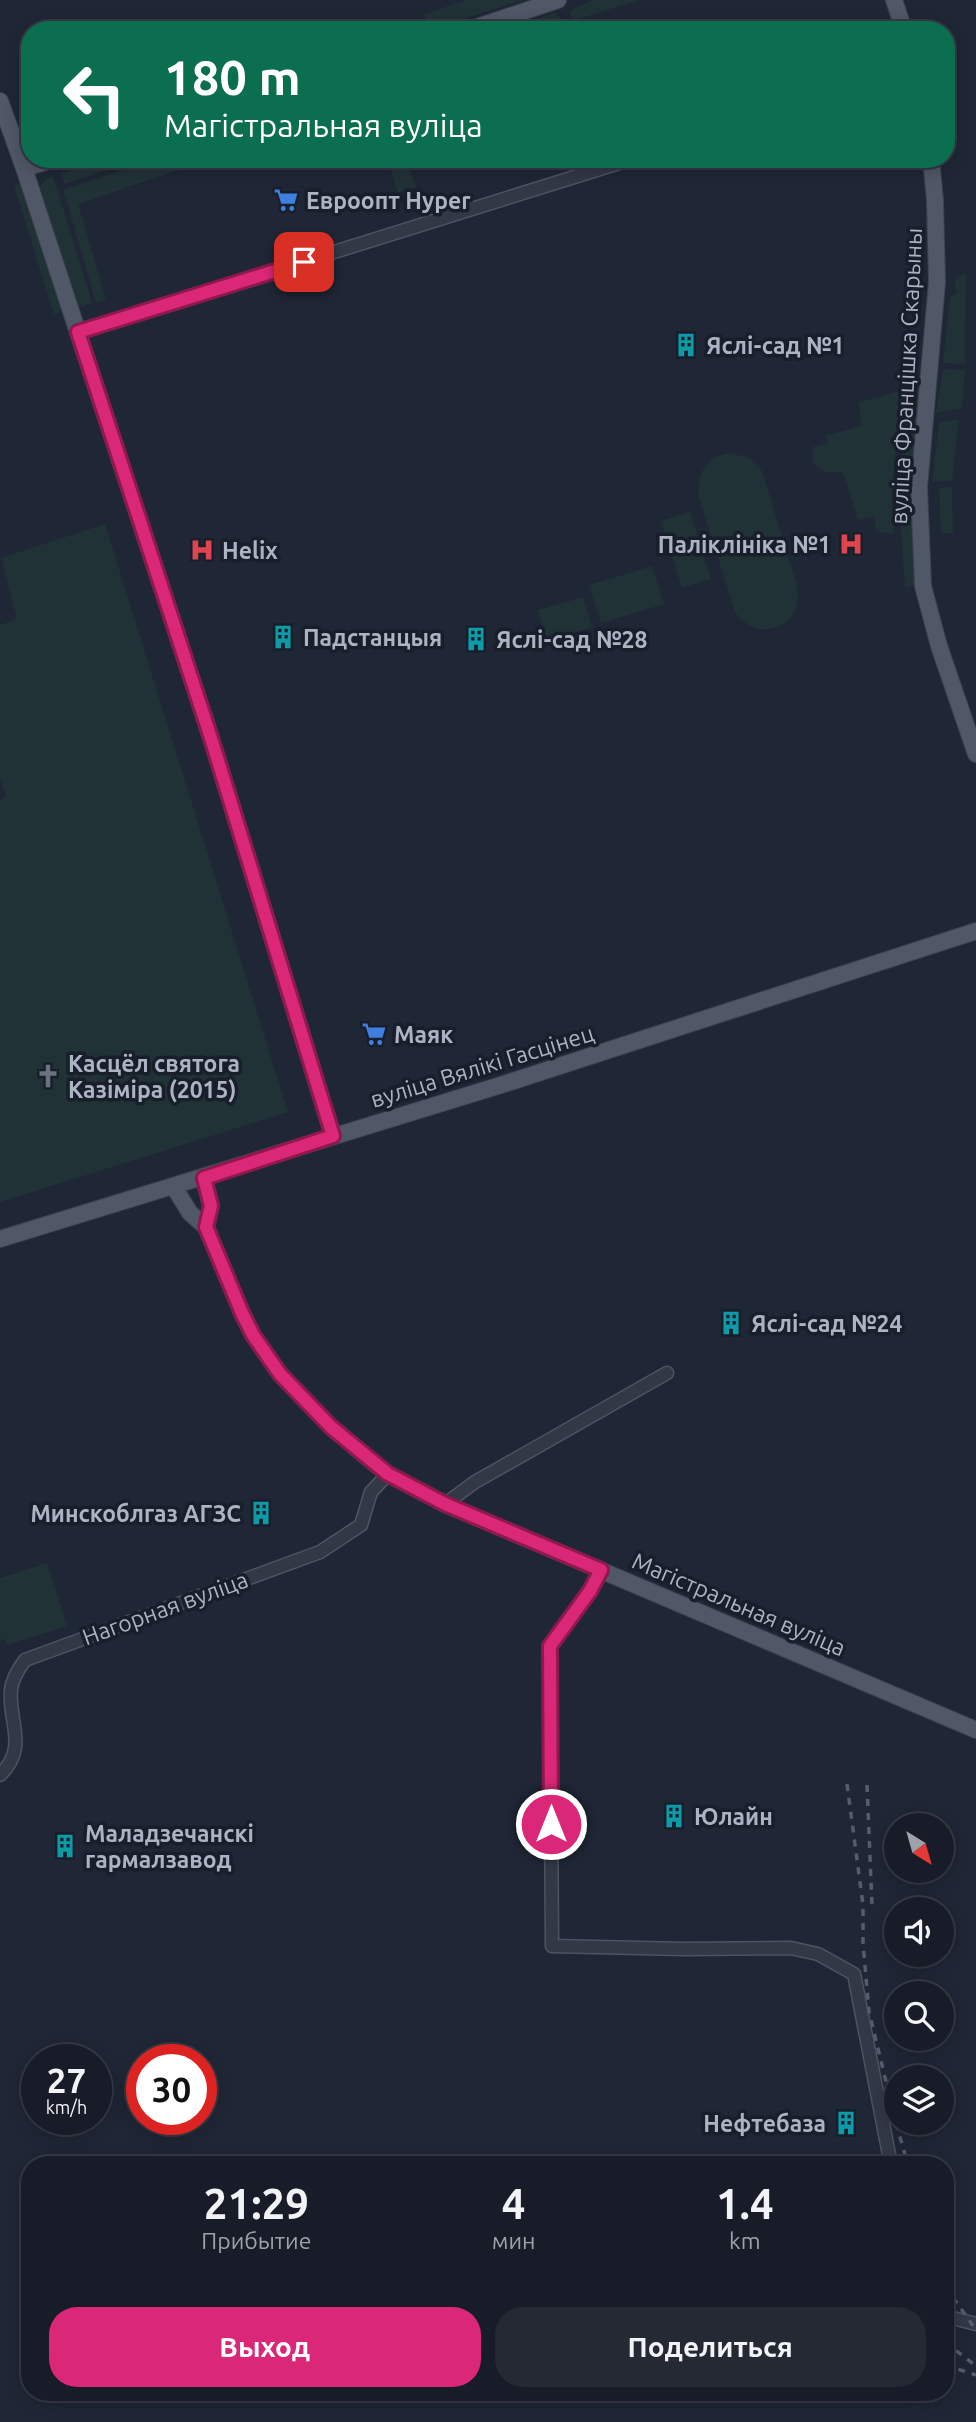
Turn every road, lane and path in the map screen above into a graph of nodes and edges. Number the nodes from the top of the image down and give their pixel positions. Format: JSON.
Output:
{"nodes":[{"id":1,"x":558,"y":0,"type":"edge"},
{"id":2,"x":894,"y":0,"type":"edge"},
{"id":3,"x":495,"y":21,"type":"edge"},
{"id":4,"x":901,"y":21,"type":"edge"},
{"id":5,"x":0,"y":102,"type":"edge"},
{"id":6,"x":21,"y":160,"type":"edge"},
{"id":7,"x":24,"y":168,"type":"edge"},
{"id":8,"x":603,"y":168,"type":"edge"},
{"id":9,"x":932,"y":168,"type":"edge"},
{"id":10,"x":78,"y":332,"type":"junction"},
{"id":11,"x":976,"y":754,"type":"edge"},
{"id":12,"x":976,"y":931,"type":"edge"},
{"id":13,"x":333,"y":1136,"type":"junction"},
{"id":14,"x":204,"y":1178,"type":"junction"},
{"id":15,"x":174,"y":1187,"type":"junction"},
{"id":16,"x":206,"y":1227,"type":"junction"},
{"id":17,"x":0,"y":1240,"type":"edge"},
{"id":18,"x":667,"y":1373,"type":"dead end"},
{"id":19,"x":388,"y":1474,"type":"junction"},
{"id":20,"x":445,"y":1504,"type":"junction"},
{"id":21,"x":601,"y":1570,"type":"junction"},
{"id":22,"x":976,"y":1730,"type":"edge"},
{"id":23,"x":0,"y":1774,"type":"edge"},
{"id":24,"x":889,"y":2156,"type":"edge"},
{"id":25,"x":954,"y":2318,"type":"edge"},
{"id":26,"x":976,"y":2324,"type":"edge"}],
"edges":[{"from":1,"to":3,"type":"main road"},
{"from":2,"to":4,"type":"main road"},
{"from":5,"to":6,"type":"main road"},
{"from":7,"to":10,"type":"main road"},
{"from":8,"to":10,"type":"street"},
{"from":9,"to":11,"type":"main road","name":"вуліца Францішка Скарыны"},
{"from":10,"to":13,"type":"main road"},
{"from":12,"to":13,"type":"main road","name":"вуліца Вялікі Гасцінец"},
{"from":13,"to":14,"type":"main road","name":"вуліца Вялікі Гасцінец"},
{"from":14,"to":15,"type":"main road","name":"вуліца Вялікі Гасцінец"},
{"from":14,"to":16,"type":"main road"},
{"from":15,"to":16,"type":"main road"},
{"from":15,"to":17,"type":"main road","name":"вуліца Вялікі Гасцінец"},
{"from":16,"to":19,"type":"main road","name":"Магістральная вуліца"},
{"from":18,"to":20,"type":"street"},
{"from":19,"to":20,"type":"main road","name":"Магістральная вуліца"},
{"from":19,"to":23,"type":"street","name":"Нагорная вуліца"},
{"from":20,"to":21,"type":"main road","name":"Магістральная вуліца"},
{"from":21,"to":22,"type":"main road","name":"Магістральная вуліца"},
{"from":21,"to":24,"type":"street"},
{"from":25,"to":26,"type":"street"}]}
